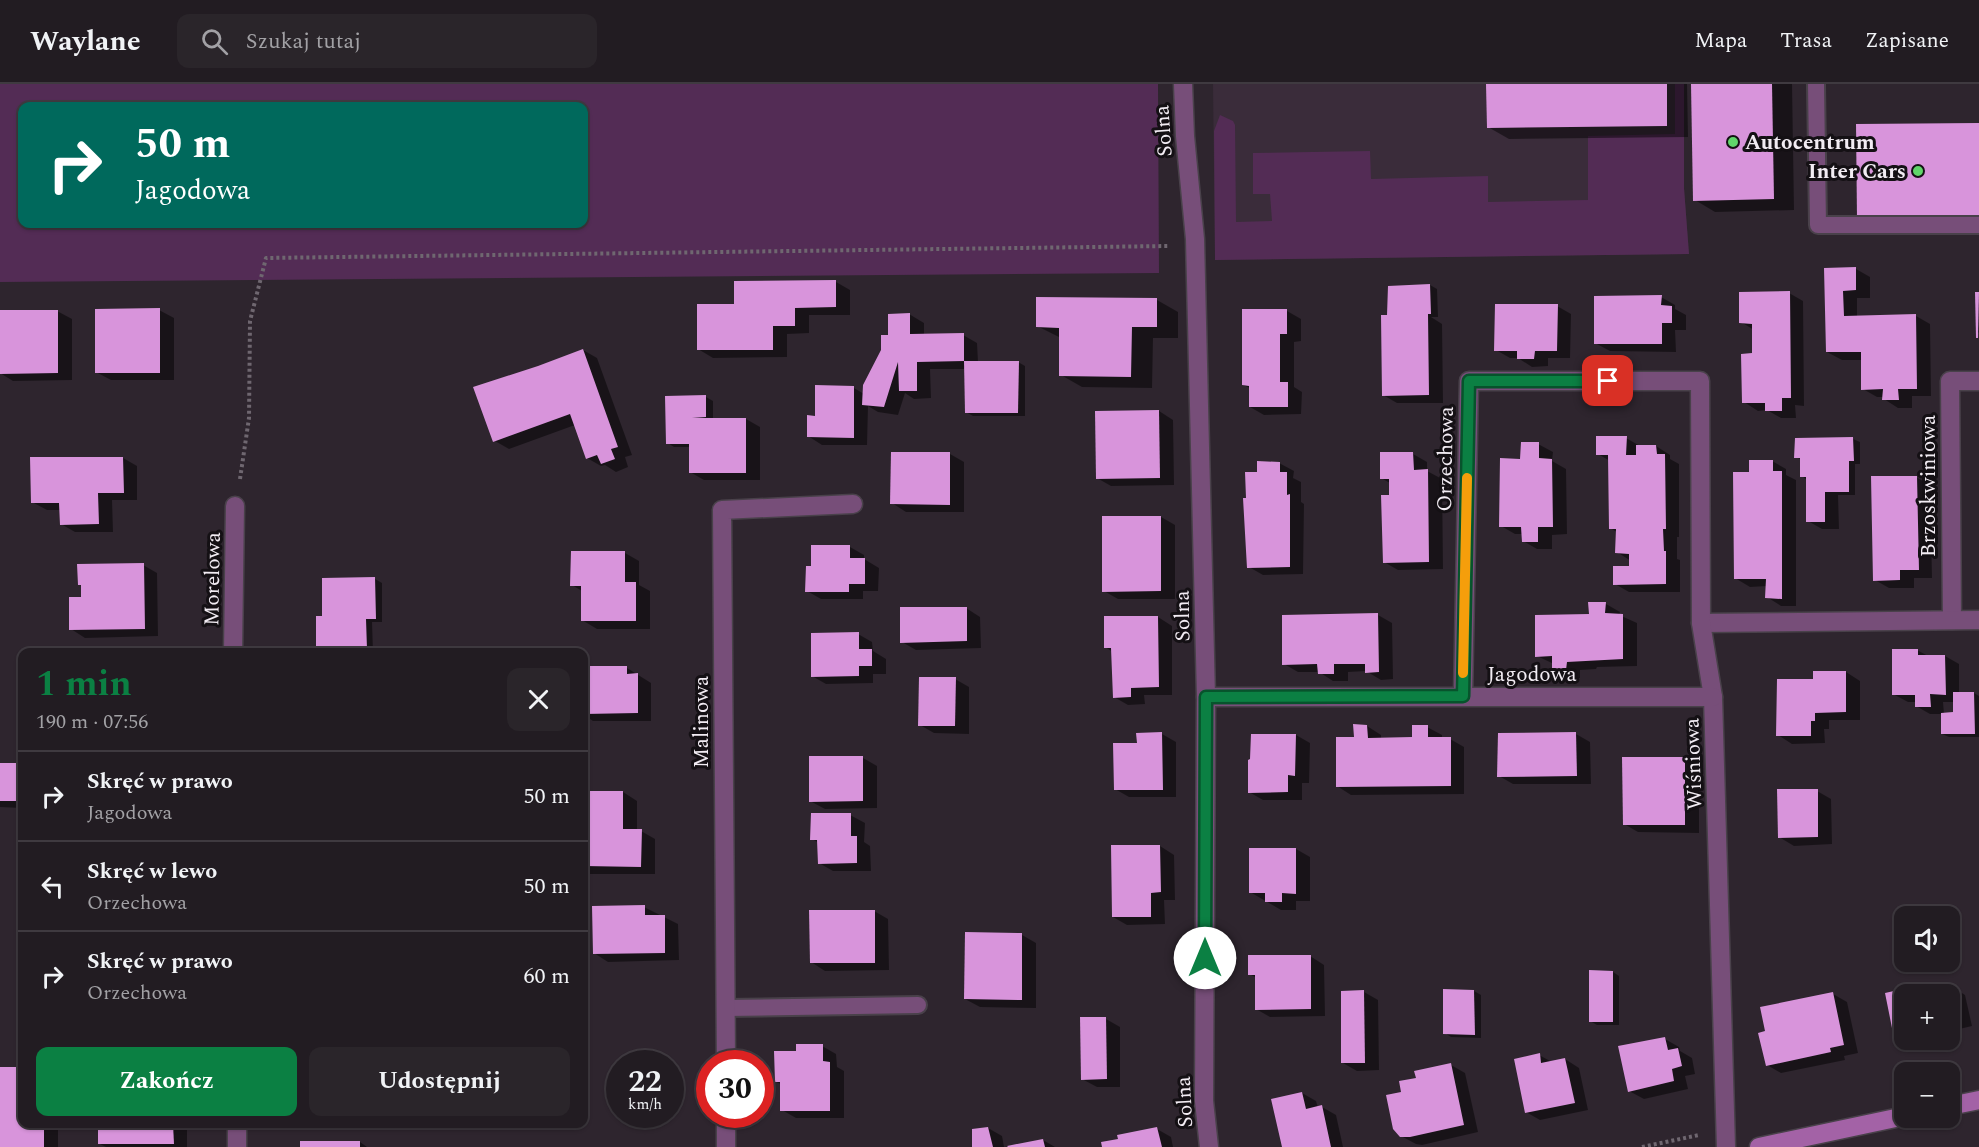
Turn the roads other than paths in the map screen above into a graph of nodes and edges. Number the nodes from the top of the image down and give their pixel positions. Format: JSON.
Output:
{"nodes":[{"id":1,"x":1183,"y":84,"type":"edge"},
{"id":2,"x":1816,"y":84,"type":"edge"},
{"id":3,"x":1979,"y":225,"type":"edge"},
{"id":4,"x":1700,"y":381,"type":"joint"},
{"id":5,"x":1979,"y":381,"type":"edge"},
{"id":6,"x":853,"y":504,"type":"dead end"},
{"id":7,"x":236,"y":506,"type":"road end"},
{"id":8,"x":1952,"y":620,"type":"junction"},
{"id":9,"x":1979,"y":620,"type":"edge"},
{"id":10,"x":1701,"y":623,"type":"junction"},
{"id":11,"x":233,"y":648,"type":"edge"},
{"id":12,"x":1463,"y":696,"type":"junction"},
{"id":13,"x":1206,"y":697,"type":"junction"},
{"id":14,"x":1713,"y":697,"type":"junction"},
{"id":15,"x":918,"y":1005,"type":"dead end"},
{"id":16,"x":726,"y":1008,"type":"junction"},
{"id":17,"x":726,"y":1050,"type":"edge"},
{"id":18,"x":1979,"y":1100,"type":"edge"},
{"id":19,"x":1960,"y":1104,"type":"edge"},
{"id":20,"x":1894,"y":1118,"type":"edge"},
{"id":21,"x":237,"y":1128,"type":"edge"},
{"id":22,"x":726,"y":1128,"type":"edge"},
{"id":23,"x":237,"y":1147,"type":"edge"},
{"id":24,"x":726,"y":1147,"type":"edge"},
{"id":25,"x":1209,"y":1147,"type":"edge"},
{"id":26,"x":1726,"y":1147,"type":"edge"},
{"id":27,"x":1759,"y":1147,"type":"edge"}],
"edges":[{"from":1,"to":13,"type":"street","name":"Solna"},
{"from":2,"to":3,"type":"lane"},
{"from":4,"to":10,"type":"street","name":"Wiśniowa"},
{"from":4,"to":12,"type":"street","name":"Orzechowa"},
{"from":5,"to":8,"type":"street","name":"Brzoskwiniowa"},
{"from":6,"to":16,"type":"street","name":"Malinowa"},
{"from":7,"to":11,"type":"street","name":"Morelowa"},
{"from":8,"to":9,"type":"street"},
{"from":8,"to":10,"type":"street"},
{"from":10,"to":14,"type":"street","name":"Wiśniowa"},
{"from":12,"to":13,"type":"street","name":"Jagodowa"},
{"from":12,"to":14,"type":"street","name":"Jagodowa"},
{"from":13,"to":25,"type":"street","name":"Solna"},
{"from":14,"to":26,"type":"street","name":"Wiśniowa"},
{"from":15,"to":16,"type":"lane"},
{"from":16,"to":17,"type":"street","name":"Malinowa"},
{"from":18,"to":19,"type":"street"},
{"from":20,"to":27,"type":"street"},
{"from":21,"to":23,"type":"street"},
{"from":22,"to":24,"type":"street"}]}
